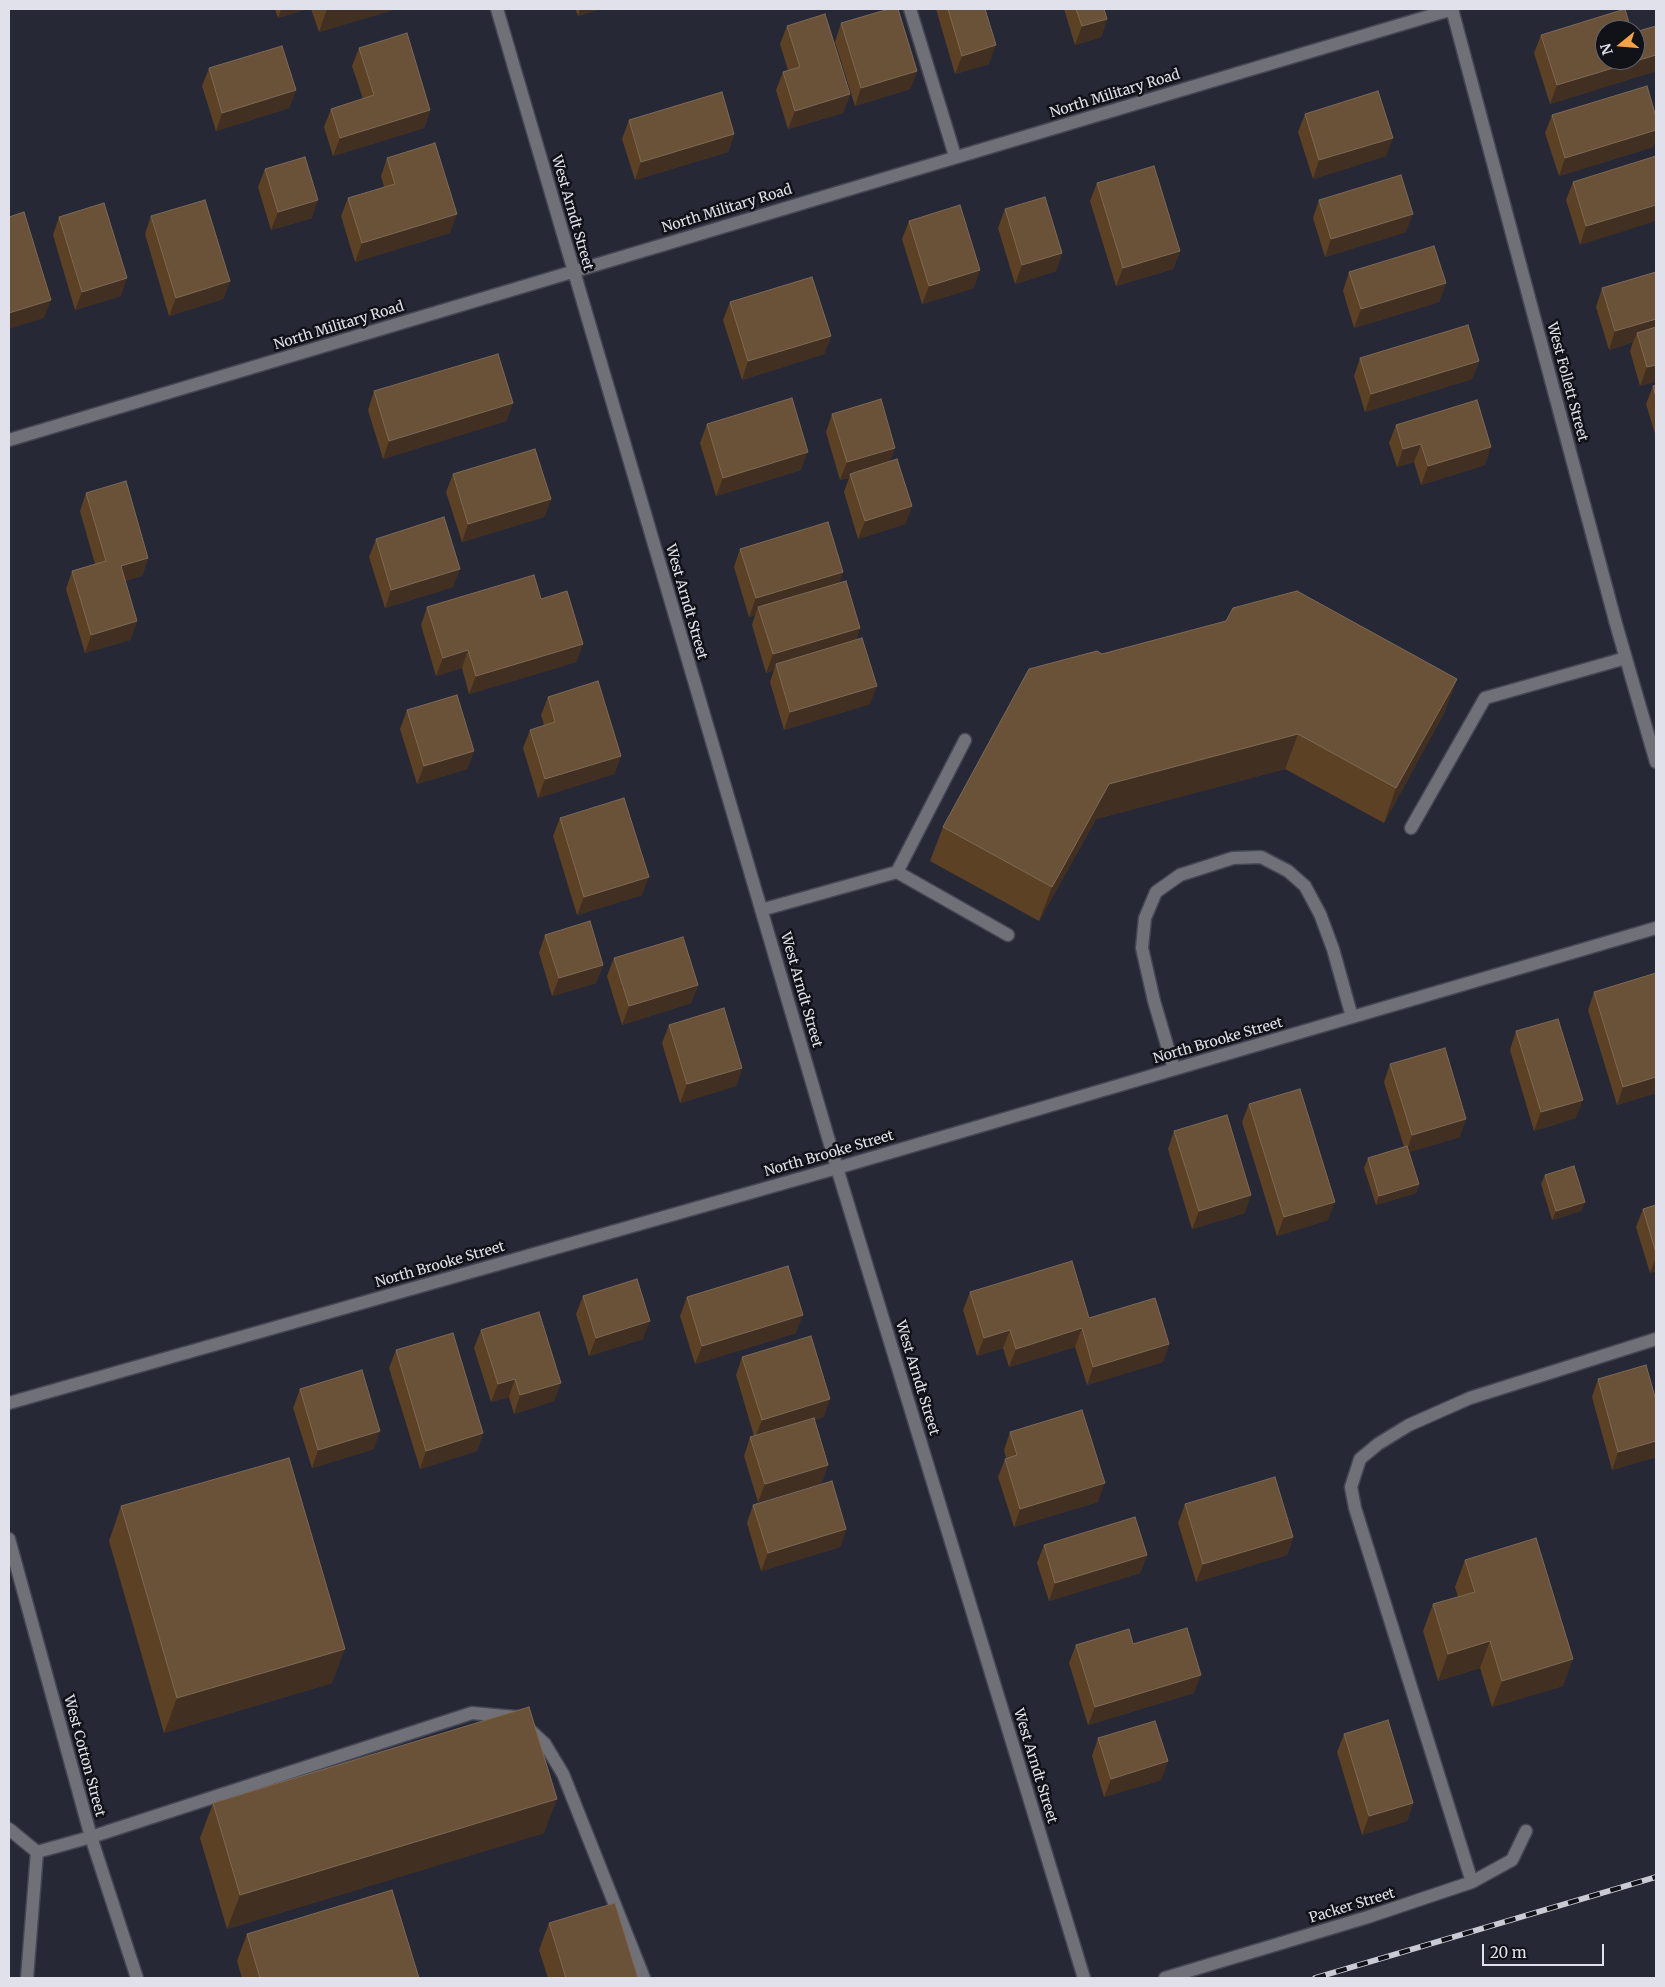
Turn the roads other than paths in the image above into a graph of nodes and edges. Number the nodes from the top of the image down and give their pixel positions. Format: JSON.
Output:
{"nodes":[{"id":1,"x":496,"y":9,"type":"edge"},
{"id":2,"x":910,"y":9,"type":"edge"},
{"id":3,"x":1452,"y":9,"type":"edge"},
{"id":4,"x":955,"y":156,"type":"junction"},
{"id":5,"x":573,"y":271,"type":"junction"},
{"id":6,"x":9,"y":440,"type":"edge"},
{"id":7,"x":1626,"y":658,"type":"junction"},
{"id":8,"x":965,"y":740,"type":"dead end"},
{"id":9,"x":1656,"y":762,"type":"edge"},
{"id":10,"x":1411,"y":828,"type":"dead end"},
{"id":11,"x":897,"y":872,"type":"junction"},
{"id":12,"x":762,"y":910,"type":"junction"},
{"id":13,"x":1656,"y":928,"type":"edge"},
{"id":14,"x":1008,"y":935,"type":"dead end"},
{"id":15,"x":1352,"y":1017,"type":"junction"},
{"id":16,"x":1174,"y":1069,"type":"junction"},
{"id":17,"x":837,"y":1168,"type":"junction"},
{"id":18,"x":1656,"y":1339,"type":"edge"},
{"id":19,"x":9,"y":1403,"type":"edge"},
{"id":20,"x":9,"y":1539,"type":"edge"},
{"id":21,"x":9,"y":1829,"type":"edge"},
{"id":22,"x":1526,"y":1831,"type":"dead end"},
{"id":23,"x":91,"y":1837,"type":"junction"},
{"id":24,"x":36,"y":1852,"type":"junction"},
{"id":25,"x":1472,"y":1882,"type":"junction"},
{"id":26,"x":27,"y":1978,"type":"edge"},
{"id":27,"x":138,"y":1978,"type":"edge"},
{"id":28,"x":644,"y":1978,"type":"edge"},
{"id":29,"x":1084,"y":1978,"type":"edge"},
{"id":30,"x":1165,"y":1978,"type":"edge"}],
"edges":[{"from":1,"to":5,"type":"street","name":"West Arndt Street"},
{"from":2,"to":4,"type":"street"},
{"from":3,"to":4,"type":"street","name":"North Military Road"},
{"from":3,"to":7,"type":"street","name":"West Follett Street"},
{"from":4,"to":5,"type":"street","name":"North Military Road"},
{"from":5,"to":6,"type":"street","name":"North Military Road"},
{"from":5,"to":12,"type":"street","name":"West Arndt Street"},
{"from":7,"to":9,"type":"street","name":"West Follett Street"},
{"from":7,"to":10,"type":"street"},
{"from":8,"to":11,"type":"street"},
{"from":11,"to":12,"type":"street"},
{"from":11,"to":14,"type":"street"},
{"from":12,"to":17,"type":"street","name":"West Arndt Street"},
{"from":13,"to":15,"type":"street","name":"North Brooke Street"},
{"from":15,"to":16,"type":"street","name":"North Brooke Street"},
{"from":15,"to":16,"type":"street"},
{"from":16,"to":17,"type":"street","name":"North Brooke Street"},
{"from":17,"to":19,"type":"street","name":"North Brooke Street"},
{"from":17,"to":29,"type":"street","name":"West Arndt Street"},
{"from":18,"to":25,"type":"street"},
{"from":20,"to":23,"type":"street","name":"West Cotton Street"},
{"from":21,"to":24,"type":"street"},
{"from":22,"to":25,"type":"street","name":"Packer Street"},
{"from":23,"to":24,"type":"street"},
{"from":23,"to":27,"type":"street","name":"West Cotton Street"},
{"from":23,"to":28,"type":"street"},
{"from":24,"to":26,"type":"street"},
{"from":25,"to":30,"type":"street","name":"Packer Street"}]}
